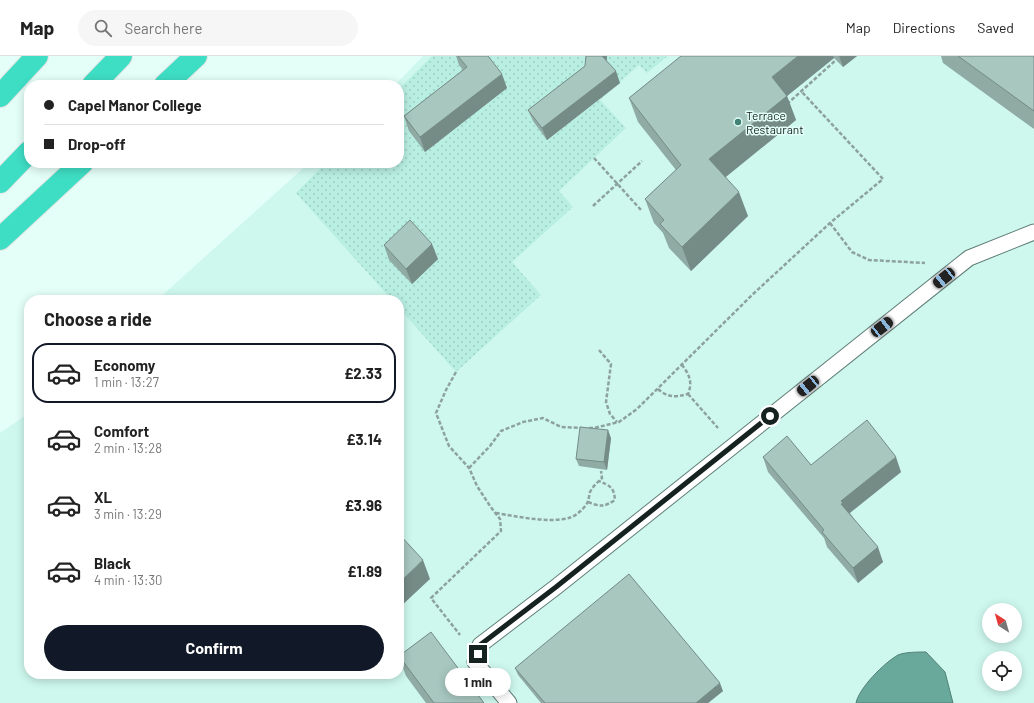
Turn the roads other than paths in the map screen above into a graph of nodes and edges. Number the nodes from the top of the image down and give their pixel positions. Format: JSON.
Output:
{"nodes":[{"id":1,"x":37,"y":56,"type":"edge"},
{"id":2,"x":121,"y":56,"type":"edge"},
{"id":3,"x":196,"y":56,"type":"edge"},
{"id":4,"x":98,"y":80,"type":"edge"},
{"id":5,"x":170,"y":80,"type":"edge"},
{"id":6,"x":0,"y":96,"type":"edge"},
{"id":7,"x":24,"y":157,"type":"edge"},
{"id":8,"x":77,"y":168,"type":"edge"},
{"id":9,"x":0,"y":182,"type":"edge"},
{"id":10,"x":1034,"y":232,"type":"edge"},
{"id":11,"x":0,"y":239,"type":"edge"},
{"id":12,"x":509,"y":703,"type":"edge"}],
"edges":[{"from":1,"to":6,"type":"highway"},
{"from":2,"to":4,"type":"highway"},
{"from":3,"to":5,"type":"highway"},
{"from":7,"to":9,"type":"highway"},
{"from":8,"to":11,"type":"highway"},
{"from":10,"to":12,"type":"lane"}]}
